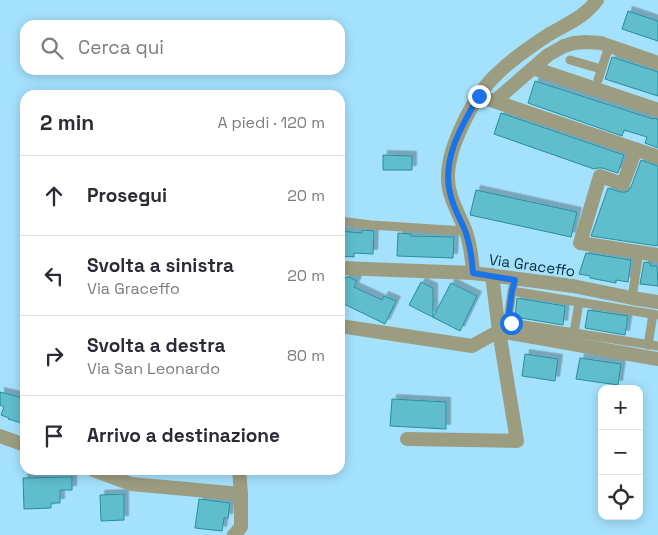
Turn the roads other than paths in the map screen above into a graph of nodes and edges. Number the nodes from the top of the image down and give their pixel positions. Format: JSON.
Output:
{"nodes":[{"id":1,"x":597,"y":0,"type":"edge"},
{"id":2,"x":609,"y":46,"type":"junction"},
{"id":3,"x":570,"y":60,"type":"dead end"},
{"id":4,"x":658,"y":63,"type":"edge"},
{"id":5,"x":533,"y":68,"type":"junction"},
{"id":6,"x":601,"y":69,"type":"junction"},
{"id":7,"x":598,"y":80,"type":"dead end"},
{"id":8,"x":479,"y":96,"type":"junction"},
{"id":9,"x":495,"y":101,"type":"junction"},
{"id":10,"x":658,"y":110,"type":"edge"},
{"id":11,"x":636,"y":149,"type":"junction"},
{"id":12,"x":658,"y":157,"type":"edge"},
{"id":13,"x":345,"y":222,"type":"edge"},
{"id":14,"x":465,"y":230,"type":"junction"},
{"id":15,"x":639,"y":252,"type":"junction"},
{"id":16,"x":658,"y":255,"type":"edge"},
{"id":17,"x":345,"y":268,"type":"edge"},
{"id":18,"x":473,"y":273,"type":"junction"},
{"id":19,"x":492,"y":275,"type":"junction"},
{"id":20,"x":514,"y":285,"type":"junction"},
{"id":21,"x":632,"y":298,"type":"junction"},
{"id":22,"x":579,"y":302,"type":"junction"},
{"id":23,"x":656,"y":310,"type":"edge"},
{"id":24,"x":345,"y":327,"type":"edge"},
{"id":25,"x":499,"y":331,"type":"junction"},
{"id":26,"x":574,"y":333,"type":"junction"},
{"id":27,"x":648,"y":345,"type":"junction"},
{"id":28,"x":658,"y":346,"type":"edge"},
{"id":29,"x":658,"y":359,"type":"edge"},
{"id":30,"x":0,"y":436,"type":"edge"},
{"id":31,"x":406,"y":438,"type":"dead end"},
{"id":32,"x":20,"y":443,"type":"edge"},
{"id":33,"x":107,"y":475,"type":"edge"},
{"id":34,"x":239,"y":475,"type":"edge"},
{"id":35,"x":241,"y":494,"type":"junction"},
{"id":36,"x":240,"y":532,"type":"edge"}],
"edges":[{"from":1,"to":8,"type":"street"},
{"from":2,"to":4,"type":"street"},
{"from":2,"to":5,"type":"street"},
{"from":2,"to":6,"type":"lane"},
{"from":3,"to":6,"type":"lane"},
{"from":5,"to":9,"type":"street"},
{"from":5,"to":10,"type":"street"},
{"from":6,"to":7,"type":"lane"},
{"from":8,"to":9,"type":"street"},
{"from":8,"to":14,"type":"street"},
{"from":9,"to":11,"type":"street"},
{"from":11,"to":12,"type":"street"},
{"from":11,"to":15,"type":"street"},
{"from":13,"to":14,"type":"lane"},
{"from":14,"to":18,"type":"street"},
{"from":15,"to":16,"type":"street"},
{"from":15,"to":21,"type":"lane"},
{"from":17,"to":18,"type":"street","name":"Via Graceffo"},
{"from":18,"to":19,"type":"street","name":"Via Graceffo"},
{"from":19,"to":20,"type":"street","name":"Via Graceffo"},
{"from":19,"to":25,"type":"street"},
{"from":20,"to":21,"type":"street","name":"Via Graceffo"},
{"from":20,"to":22,"type":"lane"},
{"from":20,"to":26,"type":"lane"},
{"from":21,"to":23,"type":"street","name":"Via Graceffo"},
{"from":22,"to":23,"type":"lane"},
{"from":22,"to":26,"type":"lane"},
{"from":23,"to":27,"type":"lane"},
{"from":24,"to":25,"type":"street"},
{"from":25,"to":29,"type":"street"},
{"from":25,"to":31,"type":"street"},
{"from":26,"to":27,"type":"lane"},
{"from":27,"to":28,"type":"lane"},
{"from":30,"to":32,"type":"street"},
{"from":33,"to":35,"type":"street"},
{"from":34,"to":35,"type":"street"},
{"from":35,"to":36,"type":"street"}]}
